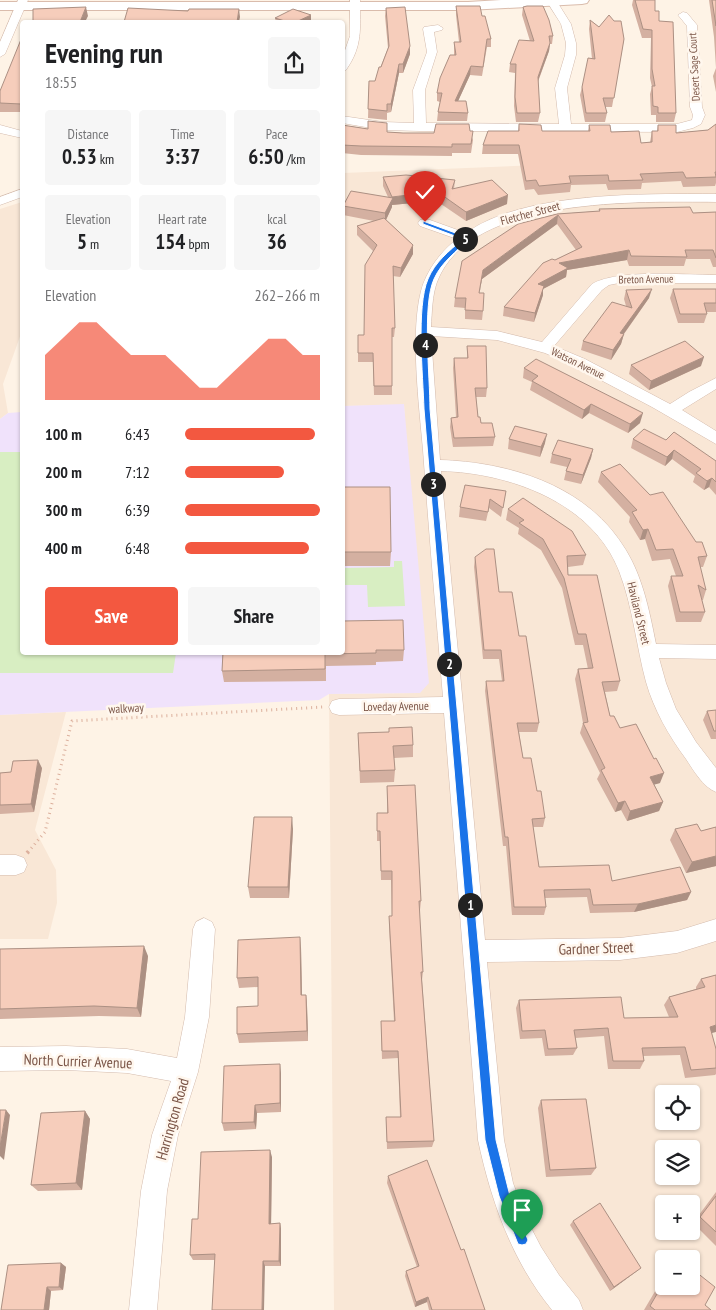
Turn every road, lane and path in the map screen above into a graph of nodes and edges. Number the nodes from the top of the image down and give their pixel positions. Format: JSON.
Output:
{"nodes":[{"id":1,"x":329,"y":0,"type":"edge"},
{"id":2,"x":452,"y":0,"type":"edge"},
{"id":3,"x":582,"y":0,"type":"edge"},
{"id":4,"x":552,"y":1,"type":"edge"},
{"id":5,"x":22,"y":3,"type":"edge"},
{"id":6,"x":355,"y":3,"type":"edge"},
{"id":7,"x":0,"y":6,"type":"edge"},
{"id":8,"x":683,"y":14,"type":"dead end"},
{"id":9,"x":438,"y":28,"type":"dead end"},
{"id":10,"x":4,"y":37,"type":"edge"},
{"id":11,"x":20,"y":37,"type":"edge"},
{"id":12,"x":0,"y":54,"type":"edge"},
{"id":13,"x":345,"y":65,"type":"edge"},
{"id":14,"x":345,"y":120,"type":"edge"},
{"id":15,"x":420,"y":127,"type":"junction"},
{"id":16,"x":566,"y":127,"type":"junction"},
{"id":17,"x":0,"y":129,"type":"edge"},
{"id":18,"x":20,"y":134,"type":"edge"},
{"id":19,"x":20,"y":194,"type":"edge"},
{"id":20,"x":716,"y":198,"type":"edge"},
{"id":21,"x":0,"y":201,"type":"edge"},
{"id":22,"x":425,"y":222,"type":"dead end"},
{"id":23,"x":466,"y":238,"type":"junction"},
{"id":24,"x":716,"y":278,"type":"edge"},
{"id":25,"x":425,"y":332,"type":"junction"},
{"id":26,"x":545,"y":348,"type":"junction"},
{"id":27,"x":716,"y":383,"type":"edge"},
{"id":28,"x":670,"y":411,"type":"junction"},
{"id":29,"x":716,"y":439,"type":"edge"},
{"id":30,"x":432,"y":465,"type":"junction"},
{"id":31,"x":649,"y":651,"type":"junction"},
{"id":32,"x":716,"y":652,"type":"edge"},
{"id":33,"x":453,"y":705,"type":"junction"},
{"id":34,"x":338,"y":706,"type":"joint"},
{"id":35,"x":716,"y":783,"type":"edge"},
{"id":36,"x":8,"y":865,"type":"edge"},
{"id":37,"x":204,"y":929,"type":"dead end"},
{"id":38,"x":716,"y":930,"type":"edge"},
{"id":39,"x":474,"y":952,"type":"junction"},
{"id":40,"x":0,"y":1058,"type":"edge"},
{"id":41,"x":186,"y":1072,"type":"junction"},
{"id":42,"x":143,"y":1310,"type":"edge"},
{"id":43,"x":569,"y":1310,"type":"edge"}],
"edges":[{"from":1,"to":6,"type":"main road"},
{"from":2,"to":6,"type":"main road"},
{"from":3,"to":4,"type":"main road"},
{"from":4,"to":6,"type":"main road"},
{"from":4,"to":16,"type":"street"},
{"from":5,"to":6,"type":"main road"},
{"from":5,"to":7,"type":"main road"},
{"from":5,"to":10,"type":"street"},
{"from":6,"to":13,"type":"street"},
{"from":8,"to":16,"type":"street","name":"Desert Sage Court"},
{"from":9,"to":15,"type":"street"},
{"from":10,"to":11,"type":"street"},
{"from":10,"to":12,"type":"street"},
{"from":14,"to":15,"type":"street"},
{"from":15,"to":16,"type":"street"},
{"from":17,"to":18,"type":"street"},
{"from":19,"to":21,"type":"street"},
{"from":20,"to":23,"type":"street","name":"Fletcher Street"},
{"from":22,"to":23,"type":"street"},
{"from":23,"to":25,"type":"street","name":"Fletcher Street"},
{"from":24,"to":26,"type":"street","name":"Breton Avenue"},
{"from":25,"to":26,"type":"street","name":"Watson Avenue"},
{"from":25,"to":30,"type":"street","name":"Fletcher Street"},
{"from":26,"to":28,"type":"street","name":"Watson Avenue"},
{"from":27,"to":28,"type":"street"},
{"from":28,"to":29,"type":"street","name":"Watson Avenue"},
{"from":30,"to":31,"type":"street","name":"Haviland Street"},
{"from":30,"to":33,"type":"street","name":"Fletcher Street"},
{"from":31,"to":32,"type":"street"},
{"from":31,"to":35,"type":"street","name":"Haviland Street"},
{"from":33,"to":34,"type":"street","name":"Loveday Avenue"},
{"from":33,"to":39,"type":"street","name":"Fletcher Street"},
{"from":34,"to":36,"type":"path","name":"walkway"},
{"from":37,"to":41,"type":"street","name":"Harrington Road"},
{"from":38,"to":39,"type":"street","name":"Gardner Street"},
{"from":39,"to":43,"type":"street","name":"Fletcher Street"},
{"from":40,"to":41,"type":"street","name":"North Currier Avenue"},
{"from":41,"to":42,"type":"street","name":"Harrington Road"}]}
